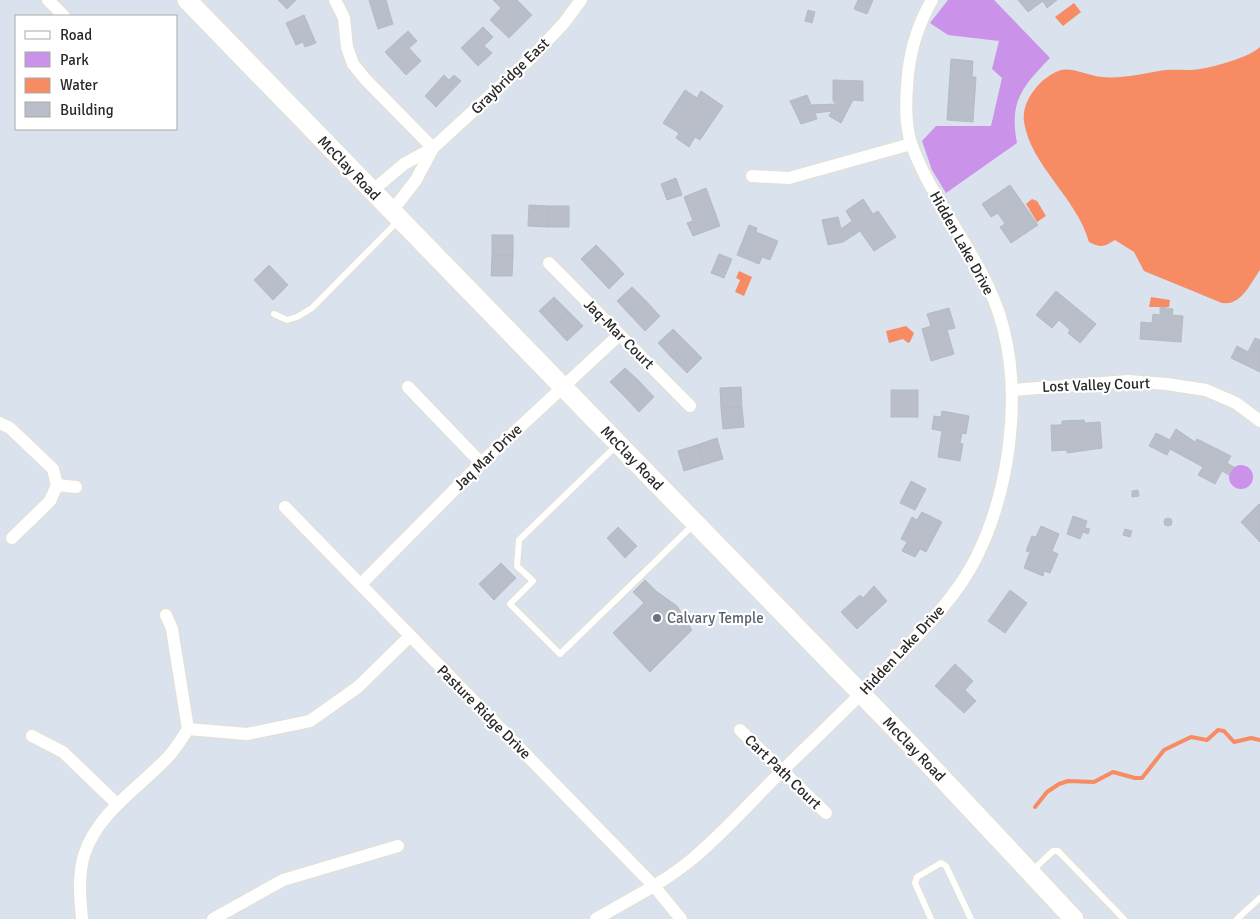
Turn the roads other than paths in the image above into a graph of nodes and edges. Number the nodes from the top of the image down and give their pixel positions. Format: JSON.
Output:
{"nodes":[{"id":1,"x":48,"y":0,"type":"edge"},
{"id":2,"x":187,"y":0,"type":"edge"},
{"id":3,"x":335,"y":0,"type":"edge"},
{"id":4,"x":581,"y":0,"type":"edge"},
{"id":5,"x":932,"y":0,"type":"edge"},
{"id":6,"x":63,"y":15,"type":"edge"},
{"id":7,"x":911,"y":144,"type":"junction"},
{"id":8,"x":434,"y":148,"type":"junction"},
{"id":9,"x":752,"y":176,"type":"dead end"},
{"id":10,"x":372,"y":191,"type":"junction"},
{"id":11,"x":396,"y":215,"type":"junction"},
{"id":12,"x":549,"y":263,"type":"dead end"},
{"id":13,"x":274,"y":314,"type":"dead end"},
{"id":14,"x":619,"y":335,"type":"junction"},
{"id":15,"x":408,"y":387,"type":"dead end"},
{"id":16,"x":562,"y":387,"type":"junction"},
{"id":17,"x":1012,"y":390,"type":"junction"},
{"id":18,"x":690,"y":406,"type":"dead end"},
{"id":19,"x":1260,"y":421,"type":"edge"},
{"id":20,"x":0,"y":422,"type":"edge"},
{"id":21,"x":618,"y":444,"type":"junction"},
{"id":22,"x":481,"y":463,"type":"junction"},
{"id":23,"x":57,"y":486,"type":"junction"},
{"id":24,"x":76,"y":486,"type":"dead end"},
{"id":25,"x":284,"y":507,"type":"dead end"},
{"id":26,"x":694,"y":523,"type":"junction"},
{"id":27,"x":12,"y":538,"type":"dead end"},
{"id":28,"x":361,"y":584,"type":"junction"},
{"id":29,"x":166,"y":615,"type":"dead end"},
{"id":30,"x":409,"y":637,"type":"junction"},
{"id":31,"x":861,"y":695,"type":"junction"},
{"id":32,"x":188,"y":729,"type":"junction"},
{"id":33,"x":740,"y":730,"type":"dead end"},
{"id":34,"x":32,"y":736,"type":"dead end"},
{"id":35,"x":781,"y":771,"type":"junction"},
{"id":36,"x":117,"y":804,"type":"junction"},
{"id":37,"x":826,"y":813,"type":"dead end"},
{"id":38,"x":398,"y":846,"type":"dead end"},
{"id":39,"x":1031,"y":873,"type":"junction"},
{"id":40,"x":654,"y":886,"type":"junction"},
{"id":41,"x":1260,"y":898,"type":"edge"},
{"id":42,"x":82,"y":919,"type":"edge"},
{"id":43,"x":213,"y":919,"type":"edge"},
{"id":44,"x":596,"y":919,"type":"edge"},
{"id":45,"x":681,"y":919,"type":"edge"},
{"id":46,"x":931,"y":919,"type":"edge"},
{"id":47,"x":971,"y":919,"type":"edge"},
{"id":48,"x":1074,"y":919,"type":"edge"},
{"id":49,"x":1124,"y":919,"type":"edge"},
{"id":50,"x":1237,"y":919,"type":"edge"}],
"edges":[{"from":1,"to":6,"type":"street"},
{"from":2,"to":10,"type":"main road","name":"McClay Road"},
{"from":3,"to":8,"type":"street"},
{"from":4,"to":8,"type":"street","name":"Graybridge East"},
{"from":5,"to":7,"type":"street","name":"Hidden Lake Drive"},
{"from":7,"to":9,"type":"street"},
{"from":7,"to":17,"type":"street","name":"Hidden Lake Drive"},
{"from":8,"to":10,"type":"street","name":"Graybridge East"},
{"from":8,"to":11,"type":"street","name":"Graybridge East"},
{"from":10,"to":11,"type":"main road","name":"McClay Road"},
{"from":11,"to":13,"type":"lane"},
{"from":11,"to":16,"type":"main road","name":"McClay Road"},
{"from":12,"to":14,"type":"street","name":"Jaq-Mar Court"},
{"from":14,"to":16,"type":"street","name":"Jaq Mar Drive"},
{"from":14,"to":18,"type":"street","name":"Jaq-Mar Court"},
{"from":15,"to":22,"type":"street"},
{"from":16,"to":21,"type":"main road","name":"McClay Road"},
{"from":16,"to":22,"type":"street","name":"Jaq Mar Drive"},
{"from":17,"to":19,"type":"street","name":"Lost Valley Court"},
{"from":17,"to":31,"type":"street","name":"Hidden Lake Drive"},
{"from":20,"to":23,"type":"street"},
{"from":21,"to":26,"type":"main road","name":"McClay Road"},
{"from":21,"to":26,"type":"lane"},
{"from":22,"to":28,"type":"street","name":"Jaq Mar Drive"},
{"from":23,"to":24,"type":"street"},
{"from":23,"to":27,"type":"street"},
{"from":25,"to":28,"type":"street","name":"Pasture Ridge Drive"},
{"from":26,"to":31,"type":"main road","name":"McClay Road"},
{"from":28,"to":30,"type":"street","name":"Pasture Ridge Drive"},
{"from":29,"to":32,"type":"street"},
{"from":30,"to":32,"type":"street"},
{"from":30,"to":40,"type":"street","name":"Pasture Ridge Drive"},
{"from":31,"to":35,"type":"street","name":"Hidden Lake Drive"},
{"from":31,"to":39,"type":"main road","name":"McClay Road"},
{"from":32,"to":36,"type":"street"},
{"from":33,"to":35,"type":"street","name":"Cart Path Court"},
{"from":34,"to":36,"type":"street"},
{"from":35,"to":37,"type":"street","name":"Cart Path Court"},
{"from":35,"to":40,"type":"street","name":"Hidden Lake Drive"},
{"from":36,"to":42,"type":"street"},
{"from":38,"to":43,"type":"street"},
{"from":39,"to":48,"type":"main road","name":"McClay Road"},
{"from":39,"to":49,"type":"lane"},
{"from":40,"to":44,"type":"street","name":"Hidden Lake Drive"},
{"from":40,"to":45,"type":"street","name":"Pasture Ridge Drive"},
{"from":41,"to":50,"type":"lane"},
{"from":46,"to":47,"type":"lane"}]}
